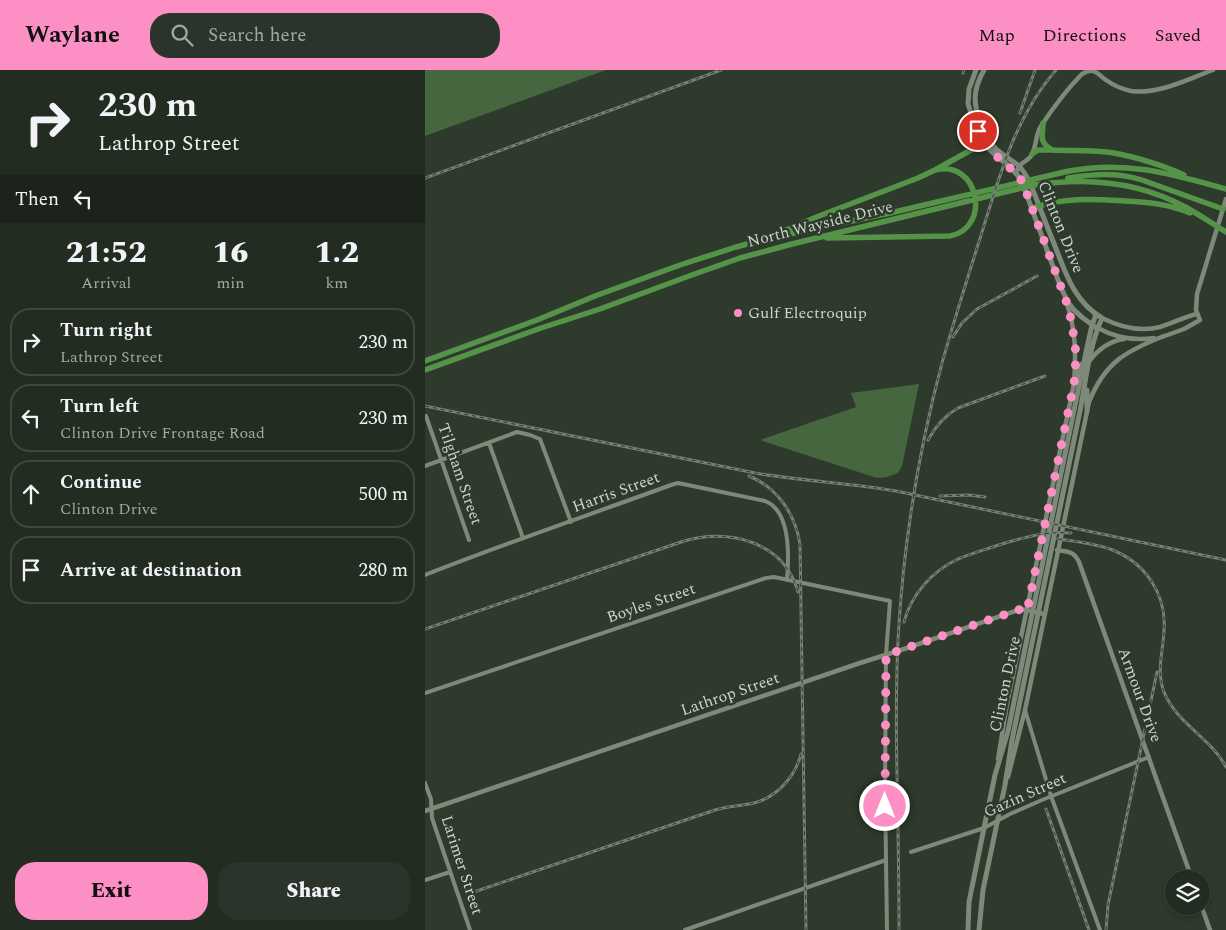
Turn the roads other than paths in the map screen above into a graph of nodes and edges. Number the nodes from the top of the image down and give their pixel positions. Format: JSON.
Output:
{"nodes":[{"id":1,"x":976,"y":70,"type":"edge"},
{"id":2,"x":984,"y":70,"type":"edge"},
{"id":3,"x":1213,"y":70,"type":"edge"},
{"id":4,"x":1043,"y":123,"type":"junction"},
{"id":5,"x":986,"y":141,"type":"junction"},
{"id":6,"x":1052,"y":150,"type":"junction"},
{"id":7,"x":1032,"y":154,"type":"junction"},
{"id":8,"x":1019,"y":166,"type":"junction"},
{"id":9,"x":935,"y":170,"type":"junction"},
{"id":10,"x":1016,"y":173,"type":"junction"},
{"id":11,"x":1062,"y":178,"type":"junction"},
{"id":12,"x":1200,"y":182,"type":"junction"},
{"id":13,"x":1226,"y":189,"type":"edge"},
{"id":14,"x":1226,"y":199,"type":"edge"},
{"id":15,"x":953,"y":201,"type":"junction"},
{"id":16,"x":1039,"y":206,"type":"junction"},
{"id":17,"x":1032,"y":208,"type":"junction"},
{"id":18,"x":1223,"y":209,"type":"junction"},
{"id":19,"x":1195,"y":214,"type":"junction"},
{"id":20,"x":1044,"y":217,"type":"junction"},
{"id":21,"x":1036,"y":220,"type":"junction"},
{"id":22,"x":1226,"y":232,"type":"edge"},
{"id":23,"x":765,"y":238,"type":"junction"},
{"id":24,"x":808,"y":240,"type":"junction"},
{"id":25,"x":1067,"y":276,"type":"junction"},
{"id":26,"x":1058,"y":279,"type":"junction"},
{"id":27,"x":1061,"y":288,"type":"junction"},
{"id":28,"x":1197,"y":314,"type":"junction"},
{"id":29,"x":1096,"y":315,"type":"junction"},
{"id":30,"x":1102,"y":318,"type":"junction"},
{"id":31,"x":1095,"y":327,"type":"junction"},
{"id":32,"x":1164,"y":336,"type":"junction"},
{"id":33,"x":1129,"y":339,"type":"junction"},
{"id":34,"x":1086,"y":352,"type":"junction"},
{"id":35,"x":1090,"y":360,"type":"junction"},
{"id":36,"x":425,"y":361,"type":"edge"},
{"id":37,"x":425,"y":370,"type":"edge"},
{"id":38,"x":1088,"y":372,"type":"junction"},
{"id":39,"x":1074,"y":384,"type":"junction"},
{"id":40,"x":1087,"y":410,"type":"junction"},
{"id":41,"x":426,"y":416,"type":"dead end"},
{"id":42,"x":489,"y":443,"type":"junction"},
{"id":43,"x":1069,"y":452,"type":"junction"},
{"id":44,"x":442,"y":460,"type":"junction"},
{"id":45,"x":425,"y":466,"type":"edge"},
{"id":46,"x":571,"y":522,"type":"junction"},
{"id":47,"x":523,"y":538,"type":"junction"},
{"id":48,"x":469,"y":540,"type":"dead end"},
{"id":49,"x":1040,"y":547,"type":"junction"},
{"id":50,"x":1057,"y":550,"type":"junction"},
{"id":51,"x":425,"y":575,"type":"edge"},
{"id":52,"x":787,"y":580,"type":"junction"},
{"id":53,"x":1027,"y":611,"type":"junction"},
{"id":54,"x":1044,"y":614,"type":"junction"},
{"id":55,"x":1032,"y":632,"type":"junction"},
{"id":56,"x":886,"y":655,"type":"junction"},
{"id":57,"x":425,"y":693,"type":"edge"},
{"id":58,"x":1025,"y":710,"type":"junction"},
{"id":59,"x":1149,"y":757,"type":"junction"},
{"id":60,"x":995,"y":775,"type":"junction"},
{"id":61,"x":425,"y":782,"type":"edge"},
{"id":62,"x":1005,"y":785,"type":"junction"},
{"id":63,"x":1051,"y":796,"type":"junction"},
{"id":64,"x":432,"y":808,"type":"junction"},
{"id":65,"x":425,"y":811,"type":"edge"},
{"id":66,"x":998,"y":820,"type":"junction"},
{"id":67,"x":984,"y":828,"type":"junction"},
{"id":68,"x":911,"y":852,"type":"dead end"},
{"id":69,"x":886,"y":860,"type":"junction"},
{"id":70,"x":1189,"y":870,"type":"edge"},
{"id":71,"x":450,"y":872,"type":"junction"},
{"id":72,"x":425,"y":880,"type":"edge"},
{"id":73,"x":1205,"y":915,"type":"edge"},
{"id":74,"x":470,"y":930,"type":"edge"},
{"id":75,"x":685,"y":930,"type":"edge"},
{"id":76,"x":887,"y":930,"type":"edge"},
{"id":77,"x":968,"y":930,"type":"edge"},
{"id":78,"x":979,"y":930,"type":"edge"},
{"id":79,"x":1100,"y":930,"type":"edge"},
{"id":80,"x":1210,"y":930,"type":"edge"}],
"edges":[{"from":1,"to":5,"type":"main road","name":"Clinton Drive"},
{"from":2,"to":5,"type":"main road","name":"Clinton Drive"},
{"from":3,"to":4,"type":"street"},
{"from":4,"to":6,"type":"main road"},
{"from":4,"to":7,"type":"street"},
{"from":5,"to":8,"type":"main road","name":"Clinton Drive"},
{"from":5,"to":9,"type":"main road"},
{"from":5,"to":10,"type":"main road","name":"Clinton Drive"},
{"from":6,"to":7,"type":"main road"},
{"from":6,"to":12,"type":"main road"},
{"from":7,"to":8,"type":"street"},
{"from":8,"to":10,"type":"street"},
{"from":8,"to":16,"type":"main road","name":"Clinton Drive"},
{"from":9,"to":23,"type":"main road"},
{"from":9,"to":24,"type":"main road"},
{"from":10,"to":17,"type":"main road","name":"Clinton Drive"},
{"from":11,"to":12,"type":"main road","name":"North Wayside Drive"},
{"from":11,"to":15,"type":"main road","name":"North Wayside Drive"},
{"from":11,"to":15,"type":"main road","name":"North Wayside Drive"},
{"from":11,"to":18,"type":"main road"},
{"from":11,"to":19,"type":"main road","name":"North Wayside Drive"},
{"from":12,"to":13,"type":"main road","name":"North Wayside Drive"},
{"from":14,"to":18,"type":"street"},
{"from":15,"to":23,"type":"main road","name":"North Wayside Drive"},
{"from":15,"to":24,"type":"main road","name":"North Wayside Drive"},
{"from":16,"to":17,"type":"main road"},
{"from":16,"to":19,"type":"main road"},
{"from":16,"to":20,"type":"main road","name":"Clinton Drive"},
{"from":17,"to":21,"type":"main road","name":"Clinton Drive"},
{"from":18,"to":28,"type":"street"},
{"from":19,"to":22,"type":"main road"},
{"from":20,"to":21,"type":"main road"},
{"from":20,"to":25,"type":"main road","name":"Clinton Drive"},
{"from":21,"to":26,"type":"main road","name":"Clinton Drive"},
{"from":23,"to":36,"type":"main road","name":"North Wayside Drive"},
{"from":24,"to":37,"type":"main road","name":"North Wayside Drive"},
{"from":25,"to":26,"type":"main road"},
{"from":25,"to":29,"type":"main road","name":"Clinton Drive"},
{"from":26,"to":27,"type":"main road","name":"Clinton Drive"},
{"from":27,"to":31,"type":"main road","name":"Clinton Drive"},
{"from":27,"to":39,"type":"street"},
{"from":28,"to":30,"type":"street"},
{"from":28,"to":32,"type":"street"},
{"from":29,"to":30,"type":"main road","name":"Clinton Drive"},
{"from":29,"to":31,"type":"main road","name":"Clinton Drive"},
{"from":30,"to":31,"type":"main road","name":"Clinton Drive"},
{"from":31,"to":33,"type":"street"},
{"from":31,"to":34,"type":"main road","name":"Clinton Drive"},
{"from":31,"to":35,"type":"main road","name":"Clinton Drive"},
{"from":32,"to":33,"type":"street"},
{"from":32,"to":40,"type":"street"},
{"from":33,"to":35,"type":"street"},
{"from":34,"to":39,"type":"main road"},
{"from":34,"to":43,"type":"main road","name":"Clinton Drive"},
{"from":35,"to":38,"type":"main road","name":"Clinton Drive"},
{"from":38,"to":40,"type":"main road"},
{"from":38,"to":43,"type":"main road","name":"Clinton Drive"},
{"from":39,"to":49,"type":"street"},
{"from":40,"to":50,"type":"street"},
{"from":41,"to":44,"type":"street","name":"Tilgham Street"},
{"from":42,"to":44,"type":"street"},
{"from":42,"to":46,"type":"street"},
{"from":42,"to":47,"type":"street"},
{"from":43,"to":55,"type":"main road","name":"Clinton Drive"},
{"from":44,"to":45,"type":"street"},
{"from":44,"to":48,"type":"street","name":"Tilgham Street"},
{"from":46,"to":47,"type":"street","name":"Harris Street"},
{"from":46,"to":52,"type":"street","name":"Harris Street"},
{"from":47,"to":51,"type":"street","name":"Harris Street"},
{"from":49,"to":50,"type":"street","name":"Armour Drive"},
{"from":49,"to":53,"type":"street"},
{"from":50,"to":54,"type":"street"},
{"from":50,"to":59,"type":"street","name":"Armour Drive"},
{"from":52,"to":56,"type":"street","name":"Boyles Street"},
{"from":52,"to":57,"type":"street","name":"Boyles Street"},
{"from":53,"to":54,"type":"street","name":"Lathrop Street"},
{"from":53,"to":56,"type":"street","name":"Lathrop Street"},
{"from":53,"to":60,"type":"street"},
{"from":54,"to":58,"type":"street"},
{"from":55,"to":60,"type":"main road","name":"Clinton Drive"},
{"from":55,"to":62,"type":"main road","name":"Clinton Drive"},
{"from":56,"to":64,"type":"street","name":"Lathrop Street"},
{"from":56,"to":69,"type":"street"},
{"from":58,"to":62,"type":"street"},
{"from":58,"to":63,"type":"street"},
{"from":59,"to":63,"type":"street","name":"Gazin Street"},
{"from":59,"to":70,"type":"street","name":"Armour Drive"},
{"from":60,"to":67,"type":"main road","name":"Clinton Drive"},
{"from":61,"to":64,"type":"street","name":"Larimer Street"},
{"from":62,"to":66,"type":"main road","name":"Clinton Drive"},
{"from":63,"to":66,"type":"street","name":"Gazin Street"},
{"from":63,"to":79,"type":"street"},
{"from":64,"to":65,"type":"street","name":"Lathrop Street"},
{"from":64,"to":71,"type":"street","name":"Larimer Street"},
{"from":66,"to":67,"type":"street","name":"Gazin Street"},
{"from":66,"to":78,"type":"main road","name":"Clinton Drive"},
{"from":67,"to":68,"type":"street","name":"Gazin Street"},
{"from":67,"to":77,"type":"main road","name":"Clinton Drive"},
{"from":69,"to":75,"type":"street"},
{"from":69,"to":76,"type":"street"},
{"from":71,"to":72,"type":"street"},
{"from":71,"to":74,"type":"street","name":"Larimer Street"},
{"from":73,"to":80,"type":"street"}]}
